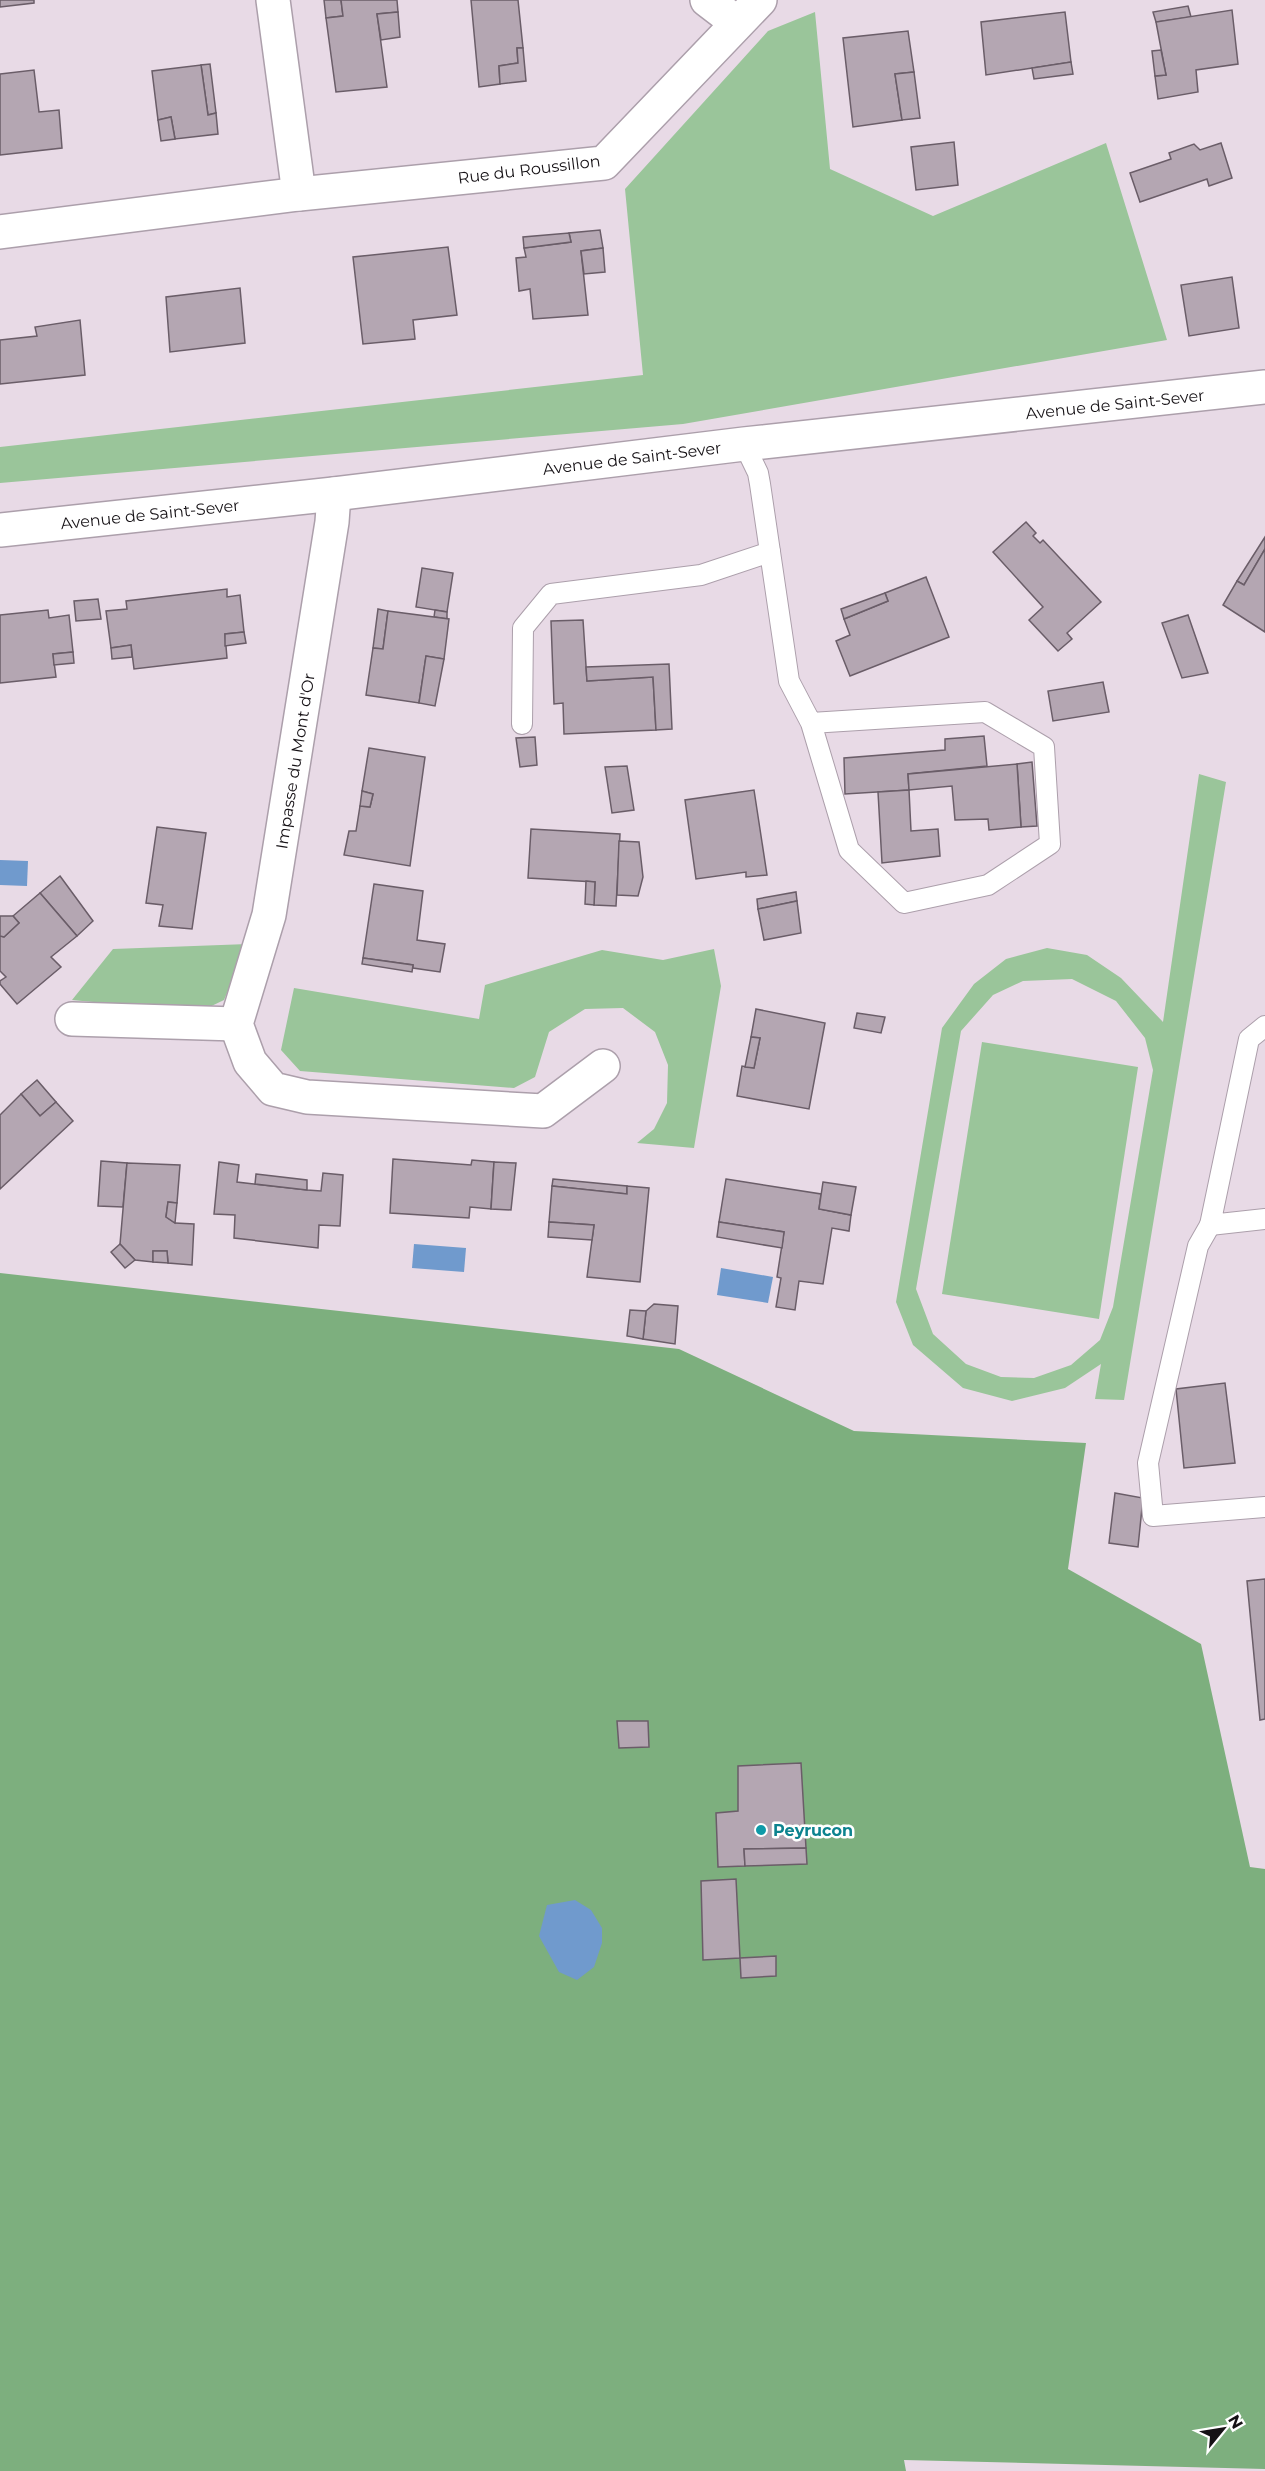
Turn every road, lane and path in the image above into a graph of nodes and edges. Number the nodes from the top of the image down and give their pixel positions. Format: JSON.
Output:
{"nodes":[{"id":1,"x":273,"y":0,"type":"edge"},
{"id":2,"x":707,"y":0,"type":"edge"},
{"id":3,"x":760,"y":0,"type":"edge"},
{"id":4,"x":737,"y":23,"type":"junction"},
{"id":5,"x":299,"y":194,"type":"junction"},
{"id":6,"x":0,"y":232,"type":"edge"},
{"id":7,"x":1265,"y":387,"type":"edge"},
{"id":8,"x":744,"y":444,"type":"junction"},
{"id":9,"x":334,"y":494,"type":"junction"},
{"id":10,"x":0,"y":530,"type":"edge"},
{"id":11,"x":770,"y":552,"type":"junction"},
{"id":12,"x":811,"y":723,"type":"junction"},
{"id":13,"x":522,"y":724,"type":"dead end"},
{"id":14,"x":72,"y":1019,"type":"dead end"},
{"id":15,"x":236,"y":1024,"type":"junction"},
{"id":16,"x":1265,"y":1026,"type":"edge"},
{"id":17,"x":603,"y":1066,"type":"dead end"},
{"id":18,"x":1265,"y":1219,"type":"edge"},
{"id":19,"x":1210,"y":1225,"type":"junction"},
{"id":20,"x":1265,"y":1507,"type":"edge"}],
"edges":[{"from":1,"to":5,"type":"street"},
{"from":2,"to":4,"type":"street"},
{"from":3,"to":4,"type":"street","name":"Rue du Roussillon"},
{"from":4,"to":5,"type":"street","name":"Rue du Roussillon"},
{"from":5,"to":6,"type":"street","name":"Rue du Roussillon"},
{"from":7,"to":8,"type":"street","name":"Avenue de Saint-Sever"},
{"from":8,"to":9,"type":"street","name":"Avenue de Saint-Sever"},
{"from":8,"to":11,"type":"lane"},
{"from":9,"to":10,"type":"street","name":"Avenue de Saint-Sever"},
{"from":9,"to":15,"type":"street","name":"Impasse du Mont d'Or"},
{"from":11,"to":12,"type":"lane"},
{"from":11,"to":13,"type":"lane"},
{"from":12,"to":12,"type":"lane"},
{"from":14,"to":15,"type":"street"},
{"from":15,"to":17,"type":"street"},
{"from":16,"to":19,"type":"lane"},
{"from":18,"to":19,"type":"lane"},
{"from":19,"to":20,"type":"lane"}]}
